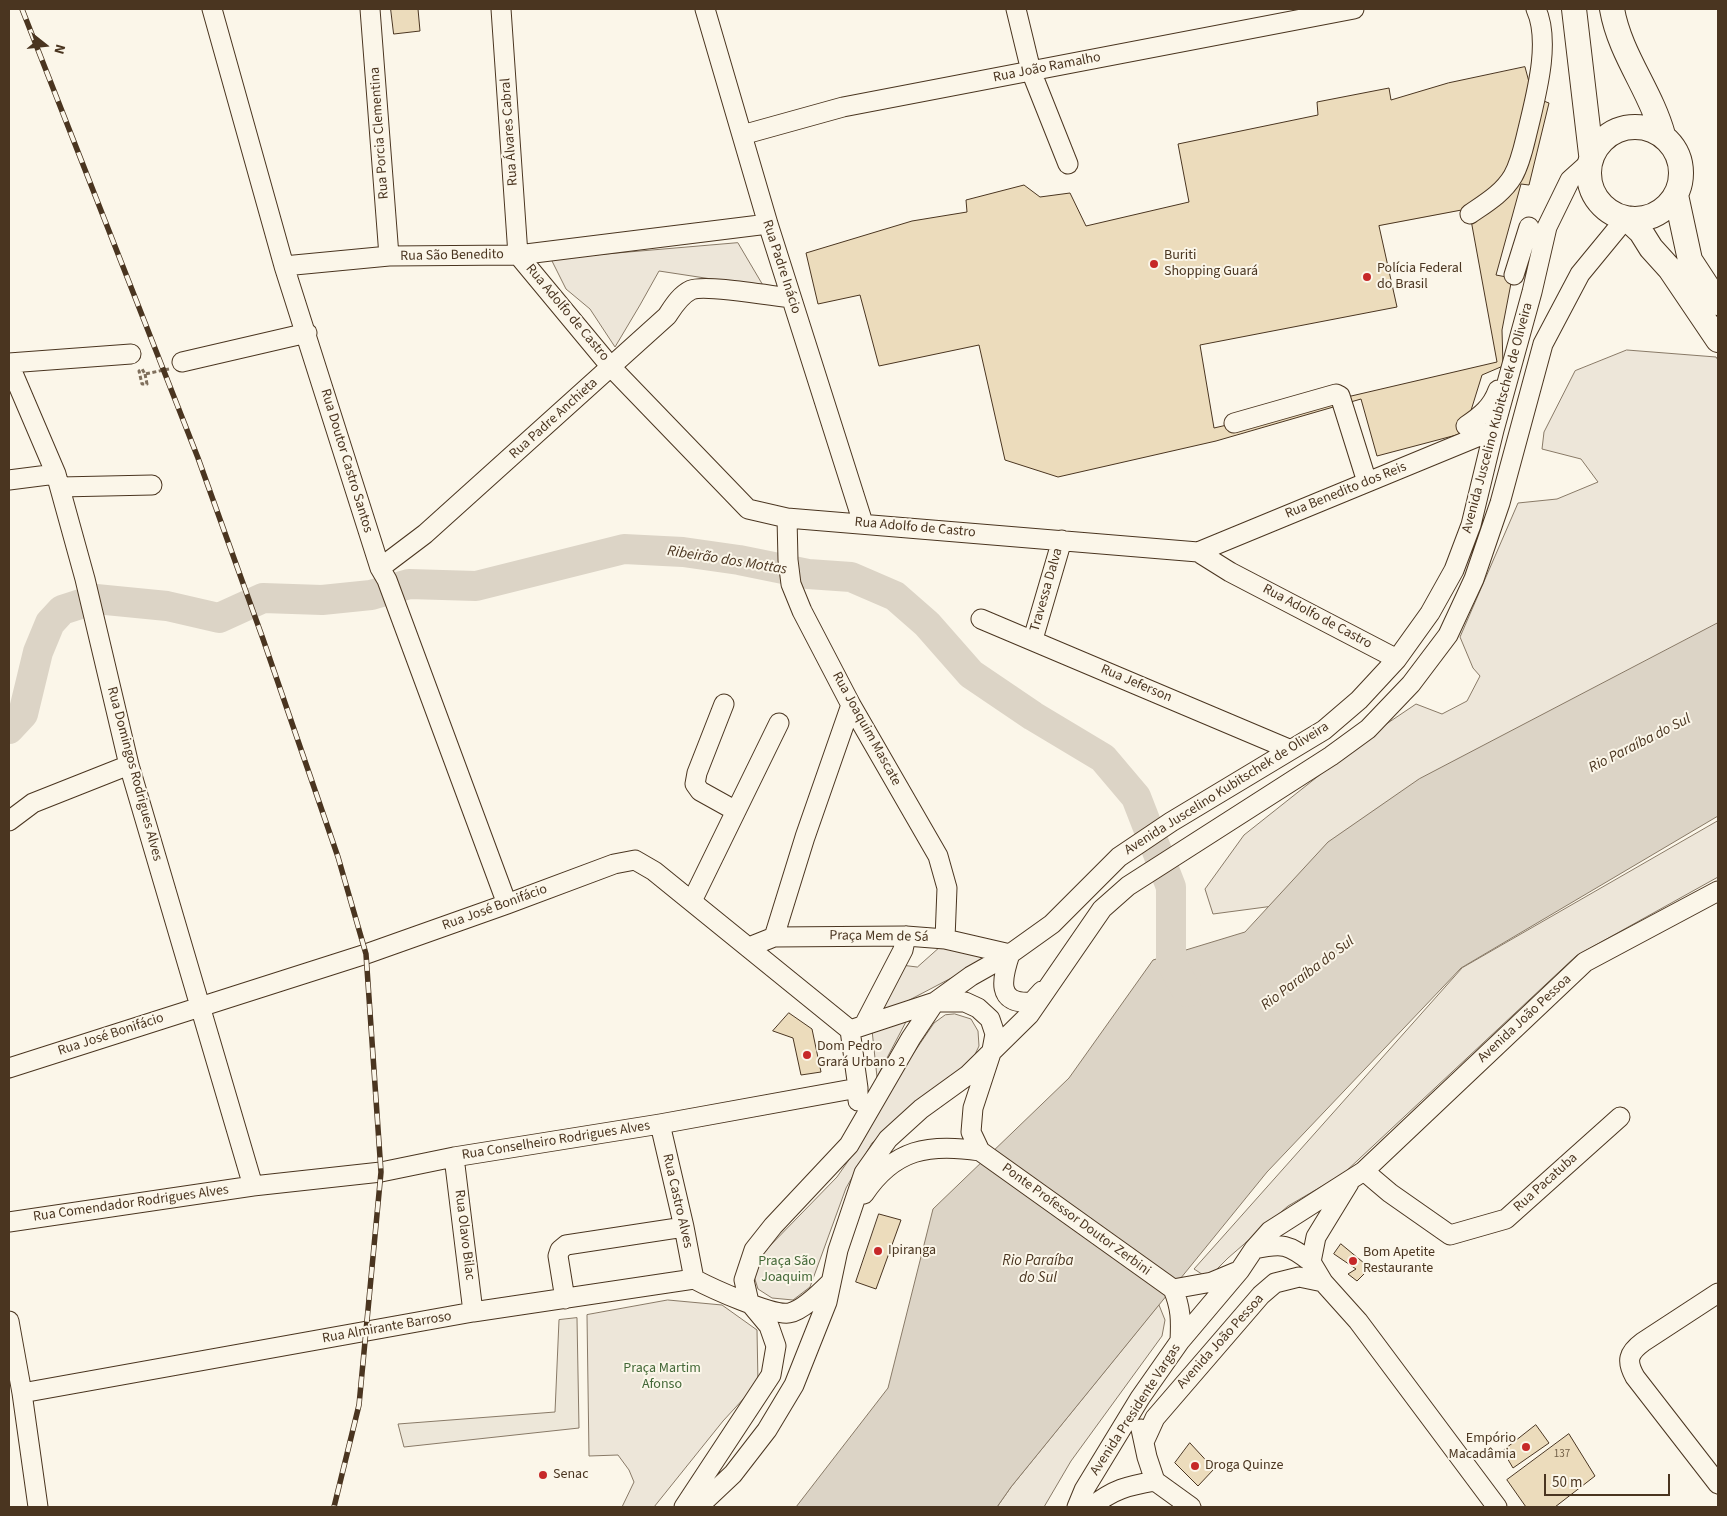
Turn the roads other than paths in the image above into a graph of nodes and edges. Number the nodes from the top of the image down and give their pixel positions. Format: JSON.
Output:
{"nodes":[{"id":1,"x":212,"y":9,"type":"edge"},
{"id":2,"x":370,"y":9,"type":"edge"},
{"id":3,"x":501,"y":9,"type":"edge"},
{"id":4,"x":705,"y":9,"type":"edge"},
{"id":5,"x":1016,"y":9,"type":"edge"},
{"id":6,"x":1354,"y":9,"type":"edge"},
{"id":7,"x":1536,"y":9,"type":"edge"},
{"id":8,"x":1567,"y":9,"type":"edge"},
{"id":9,"x":1574,"y":9,"type":"edge"},
{"id":10,"x":1612,"y":9,"type":"edge"},
{"id":11,"x":1578,"y":36,"type":"junction"},
{"id":12,"x":1031,"y":71,"type":"junction"},
{"id":13,"x":742,"y":135,"type":"junction"},
{"id":14,"x":1663,"y":136,"type":"junction"},
{"id":15,"x":1590,"y":158,"type":"junction"},
{"id":16,"x":1068,"y":164,"type":"dead end"},
{"id":17,"x":1676,"y":195,"type":"junction"},
{"id":18,"x":1470,"y":214,"type":"dead end"},
{"id":19,"x":1626,"y":218,"type":"junction"},
{"id":20,"x":768,"y":224,"type":"junction"},
{"id":21,"x":1529,"y":226,"type":"dead end"},
{"id":22,"x":518,"y":255,"type":"junction"},
{"id":23,"x":389,"y":256,"type":"junction"},
{"id":24,"x":1680,"y":265,"type":"junction"},
{"id":25,"x":284,"y":266,"type":"junction"},
{"id":26,"x":1514,"y":275,"type":"dead end"},
{"id":27,"x":791,"y":298,"type":"junction"},
{"id":28,"x":1718,"y":303,"type":"edge"},
{"id":29,"x":1523,"y":324,"type":"junction"},
{"id":30,"x":306,"y":333,"type":"junction"},
{"id":31,"x":1718,"y":340,"type":"edge"},
{"id":32,"x":131,"y":354,"type":"dead end"},
{"id":33,"x":9,"y":364,"type":"edge"},
{"id":34,"x":177,"y":365,"type":"road end"},
{"id":35,"x":611,"y":367,"type":"junction"},
{"id":36,"x":1234,"y":423,"type":"dead end"},
{"id":37,"x":1466,"y":426,"type":"dead end"},
{"id":38,"x":1494,"y":430,"type":"junction"},
{"id":39,"x":9,"y":480,"type":"edge"},
{"id":40,"x":58,"y":481,"type":"junction"},
{"id":41,"x":1367,"y":482,"type":"junction"},
{"id":42,"x":152,"y":485,"type":"dead end"},
{"id":43,"x":787,"y":518,"type":"junction"},
{"id":44,"x":863,"y":523,"type":"junction"},
{"id":45,"x":1062,"y":540,"type":"junction"},
{"id":46,"x":1198,"y":552,"type":"junction"},
{"id":47,"x":383,"y":574,"type":"junction"},
{"id":48,"x":981,"y":619,"type":"dead end"},
{"id":49,"x":1033,"y":639,"type":"junction"},
{"id":50,"x":1398,"y":659,"type":"junction"},
{"id":51,"x":724,"y":704,"type":"dead end"},
{"id":52,"x":851,"y":705,"type":"junction"},
{"id":53,"x":779,"y":723,"type":"dead end"},
{"id":54,"x":1291,"y":750,"type":"junction"},
{"id":55,"x":129,"y":765,"type":"junction"},
{"id":56,"x":736,"y":811,"type":"junction"},
{"id":57,"x":9,"y":821,"type":"edge"},
{"id":58,"x":1718,"y":891,"type":"edge"},
{"id":59,"x":692,"y":901,"type":"junction"},
{"id":60,"x":508,"y":904,"type":"junction"},
{"id":61,"x":906,"y":936,"type":"junction"},
{"id":62,"x":774,"y":937,"type":"junction"},
{"id":63,"x":945,"y":939,"type":"junction"},
{"id":64,"x":749,"y":947,"type":"junction"},
{"id":65,"x":1010,"y":954,"type":"junction"},
{"id":66,"x":1058,"y":973,"type":"junction"},
{"id":67,"x":936,"y":1002,"type":"junction"},
{"id":68,"x":199,"y":1007,"type":"junction"},
{"id":69,"x":857,"y":1028,"type":"junction"},
{"id":70,"x":992,"y":1050,"type":"junction"},
{"id":71,"x":9,"y":1068,"type":"edge"},
{"id":72,"x":858,"y":1088,"type":"junction"},
{"id":73,"x":1620,"y":1117,"type":"dead end"},
{"id":74,"x":660,"y":1124,"type":"junction"},
{"id":75,"x":858,"y":1129,"type":"junction"},
{"id":76,"x":982,"y":1152,"type":"junction"},
{"id":77,"x":454,"y":1157,"type":"junction"},
{"id":78,"x":1358,"y":1174,"type":"junction"},
{"id":79,"x":253,"y":1186,"type":"junction"},
{"id":80,"x":848,"y":1218,"type":"junction"},
{"id":81,"x":9,"y":1222,"type":"edge"},
{"id":82,"x":684,"y":1227,"type":"junction"},
{"id":83,"x":1254,"y":1249,"type":"junction"},
{"id":84,"x":1311,"y":1262,"type":"junction"},
{"id":85,"x":1240,"y":1270,"type":"junction"},
{"id":86,"x":694,"y":1279,"type":"junction"},
{"id":87,"x":1323,"y":1282,"type":"junction"},
{"id":88,"x":830,"y":1284,"type":"junction"},
{"id":89,"x":1170,"y":1288,"type":"junction"},
{"id":90,"x":1718,"y":1293,"type":"edge"},
{"id":91,"x":565,"y":1299,"type":"junction"},
{"id":92,"x":749,"y":1302,"type":"junction"},
{"id":93,"x":473,"y":1312,"type":"junction"},
{"id":94,"x":9,"y":1321,"type":"edge"},
{"id":95,"x":1180,"y":1341,"type":"junction"},
{"id":96,"x":22,"y":1394,"type":"junction"},
{"id":97,"x":1140,"y":1398,"type":"junction"},
{"id":98,"x":1144,"y":1442,"type":"junction"},
{"id":99,"x":1155,"y":1480,"type":"junction"},
{"id":100,"x":1718,"y":1484,"type":"edge"},
{"id":101,"x":38,"y":1507,"type":"edge"},
{"id":102,"x":684,"y":1507,"type":"edge"},
{"id":103,"x":698,"y":1507,"type":"edge"},
{"id":104,"x":1077,"y":1507,"type":"edge"},
{"id":105,"x":1091,"y":1507,"type":"edge"},
{"id":106,"x":1191,"y":1507,"type":"edge"},
{"id":107,"x":1496,"y":1507,"type":"edge"}],
"edges":[{"from":1,"to":25,"type":"street","name":"Rua Doutor Castro Santos"},
{"from":2,"to":23,"type":"street","name":"Rua Porcia Clementina"},
{"from":3,"to":22,"type":"street","name":"Rua Álvares Cabral"},
{"from":4,"to":13,"type":"street","name":"Rua Padre Inácio"},
{"from":5,"to":12,"type":"street"},
{"from":6,"to":12,"type":"street","name":"Rua João Ramalho"},
{"from":7,"to":18,"type":"street"},
{"from":8,"to":11,"type":"street"},
{"from":9,"to":11,"type":"main road"},
{"from":10,"to":14,"type":"main road"},
{"from":11,"to":15,"type":"main road"},
{"from":12,"to":13,"type":"street","name":"Rua João Ramalho"},
{"from":12,"to":16,"type":"street"},
{"from":13,"to":20,"type":"street","name":"Rua Padre Inácio"},
{"from":14,"to":15,"type":"main road"},
{"from":14,"to":17,"type":"main road"},
{"from":15,"to":19,"type":"main road"},
{"from":15,"to":29,"type":"street","name":"Avenida Juscelino Kubitschek de Oliveira"},
{"from":17,"to":19,"type":"main road"},
{"from":17,"to":24,"type":"main road"},
{"from":19,"to":24,"type":"main road"},
{"from":19,"to":66,"type":"street","name":"Avenida Juscelino Kubitschek de Oliveira"},
{"from":20,"to":22,"type":"street","name":"Rua São Benedito"},
{"from":20,"to":27,"type":"street","name":"Rua Padre Inácio"},
{"from":21,"to":26,"type":"street"},
{"from":22,"to":23,"type":"street","name":"Rua São Benedito"},
{"from":22,"to":35,"type":"street","name":"Rua Adolfo de Castro"},
{"from":23,"to":25,"type":"street","name":"Rua São Benedito"},
{"from":24,"to":28,"type":"main road"},
{"from":24,"to":31,"type":"main road"},
{"from":25,"to":30,"type":"street","name":"Rua Doutor Castro Santos"},
{"from":27,"to":35,"type":"street","name":"Rua Padre Anchieta"},
{"from":27,"to":44,"type":"street","name":"Rua Padre Inácio"},
{"from":29,"to":37,"type":"street"},
{"from":29,"to":38,"type":"street","name":"Avenida Juscelino Kubitschek de Oliveira"},
{"from":30,"to":34,"type":"street"},
{"from":30,"to":47,"type":"street","name":"Rua Doutor Castro Santos"},
{"from":32,"to":33,"type":"street"},
{"from":33,"to":40,"type":"street","name":"Rua Domingos Rodrigues Alves"},
{"from":35,"to":43,"type":"street","name":"Rua Adolfo de Castro"},
{"from":35,"to":47,"type":"street","name":"Rua Padre Anchieta"},
{"from":36,"to":41,"type":"street"},
{"from":38,"to":41,"type":"street","name":"Rua Benedito dos Reis"},
{"from":38,"to":50,"type":"street","name":"Avenida Juscelino Kubitschek de Oliveira"},
{"from":39,"to":40,"type":"street"},
{"from":40,"to":42,"type":"street"},
{"from":40,"to":55,"type":"street","name":"Rua Domingos Rodrigues Alves"},
{"from":41,"to":46,"type":"street","name":"Rua Benedito dos Reis"},
{"from":43,"to":44,"type":"street","name":"Rua Adolfo de Castro"},
{"from":43,"to":52,"type":"street","name":"Rua Joaquim Mascate"},
{"from":44,"to":45,"type":"street","name":"Rua Adolfo de Castro"},
{"from":45,"to":46,"type":"street","name":"Rua Adolfo de Castro"},
{"from":45,"to":49,"type":"street","name":"Travessa Dalva"},
{"from":46,"to":50,"type":"street","name":"Rua Adolfo de Castro"},
{"from":47,"to":60,"type":"street","name":"Rua Doutor Castro Santos"},
{"from":48,"to":49,"type":"street","name":"Rua Jeferson"},
{"from":49,"to":54,"type":"street","name":"Rua Jeferson"},
{"from":50,"to":54,"type":"street","name":"Avenida Juscelino Kubitschek de Oliveira"},
{"from":51,"to":56,"type":"street"},
{"from":52,"to":62,"type":"street"},
{"from":52,"to":63,"type":"street","name":"Rua Joaquim Mascate"},
{"from":53,"to":56,"type":"street"},
{"from":54,"to":65,"type":"street","name":"Avenida Juscelino Kubitschek de Oliveira"},
{"from":55,"to":57,"type":"street"},
{"from":55,"to":68,"type":"street","name":"Rua Domingos Rodrigues Alves"},
{"from":56,"to":59,"type":"street"},
{"from":58,"to":78,"type":"street","name":"Avenida João Pessoa"},
{"from":59,"to":60,"type":"street","name":"Rua José Bonifácio"},
{"from":59,"to":64,"type":"street","name":"Rua José Bonifácio"},
{"from":60,"to":68,"type":"street","name":"Rua José Bonifácio"},
{"from":61,"to":62,"type":"street","name":"Praça Mem de Sá"},
{"from":61,"to":63,"type":"street","name":"Praça Mem de Sá"},
{"from":61,"to":69,"type":"street"},
{"from":62,"to":64,"type":"street","name":"Praça Mem de Sá"},
{"from":63,"to":65,"type":"street","name":"Praça Mem de Sá"},
{"from":64,"to":69,"type":"street","name":"Rua José Bonifácio"},
{"from":65,"to":66,"type":"street"},
{"from":65,"to":67,"type":"street","name":"Avenida Juscelino Kubitschek de Oliveira"},
{"from":66,"to":70,"type":"street","name":"Avenida Juscelino Kubitschek de Oliveira"},
{"from":67,"to":69,"type":"street"},
{"from":67,"to":70,"type":"street"},
{"from":67,"to":75,"type":"street","name":"Avenida Juscelino Kubitschek de Oliveira"},
{"from":68,"to":71,"type":"street","name":"Rua José Bonifácio"},
{"from":68,"to":79,"type":"street","name":"Rua Domingos Rodrigues Alves"},
{"from":69,"to":72,"type":"street"},
{"from":70,"to":76,"type":"street"},
{"from":70,"to":80,"type":"street","name":"Avenida Juscelino Kubitschek de Oliveira"},
{"from":72,"to":74,"type":"street","name":"Rua Conselheiro Rodrigues Alves"},
{"from":72,"to":75,"type":"street"},
{"from":73,"to":78,"type":"street","name":"Rua Pacatuba"},
{"from":74,"to":77,"type":"street","name":"Rua Conselheiro Rodrigues Alves"},
{"from":74,"to":82,"type":"street","name":"Rua Castro Alves"},
{"from":75,"to":92,"type":"street","name":"Avenida Juscelino Kubitschek de Oliveira"},
{"from":76,"to":80,"type":"street"},
{"from":76,"to":89,"type":"street","name":"Ponte Professor Doutor Zerbini"},
{"from":77,"to":79,"type":"street","name":"Rua Conselheiro Rodrigues Alves"},
{"from":77,"to":93,"type":"street","name":"Rua Olavo Bilac"},
{"from":78,"to":83,"type":"street","name":"Avenida João Pessoa"},
{"from":78,"to":84,"type":"street","name":"Avenida João Pessoa"},
{"from":79,"to":81,"type":"street","name":"Rua Comendador Rodrigues Alves"},
{"from":80,"to":88,"type":"street","name":"Avenida Juscelino Kubitschek de Oliveira"},
{"from":82,"to":86,"type":"street","name":"Rua Castro Alves"},
{"from":82,"to":91,"type":"street"},
{"from":83,"to":84,"type":"street"},
{"from":83,"to":85,"type":"street","name":"Avenida João Pessoa"},
{"from":84,"to":87,"type":"street"},
{"from":85,"to":89,"type":"street"},
{"from":85,"to":95,"type":"street","name":"Avenida Presidente Vargas"},
{"from":86,"to":91,"type":"street","name":"Rua Almirante Barroso"},
{"from":86,"to":92,"type":"street"},
{"from":87,"to":98,"type":"street","name":"Avenida João Pessoa"},
{"from":87,"to":107,"type":"street"},
{"from":88,"to":92,"type":"street"},
{"from":88,"to":103,"type":"street","name":"Avenida Juscelino Kubitschek de Oliveira"},
{"from":89,"to":95,"type":"street"},
{"from":90,"to":100,"type":"street"},
{"from":91,"to":93,"type":"street","name":"Rua Almirante Barroso"},
{"from":92,"to":102,"type":"street"},
{"from":93,"to":96,"type":"street","name":"Rua Almirante Barroso"},
{"from":94,"to":96,"type":"street"},
{"from":95,"to":97,"type":"street","name":"Avenida Presidente Vargas"},
{"from":96,"to":101,"type":"street"},
{"from":97,"to":98,"type":"street"},
{"from":97,"to":104,"type":"street","name":"Avenida Presidente Vargas"},
{"from":98,"to":99,"type":"street"},
{"from":99,"to":105,"type":"street","name":"Avenida Presidente Vargas"},
{"from":99,"to":106,"type":"street"}]}
